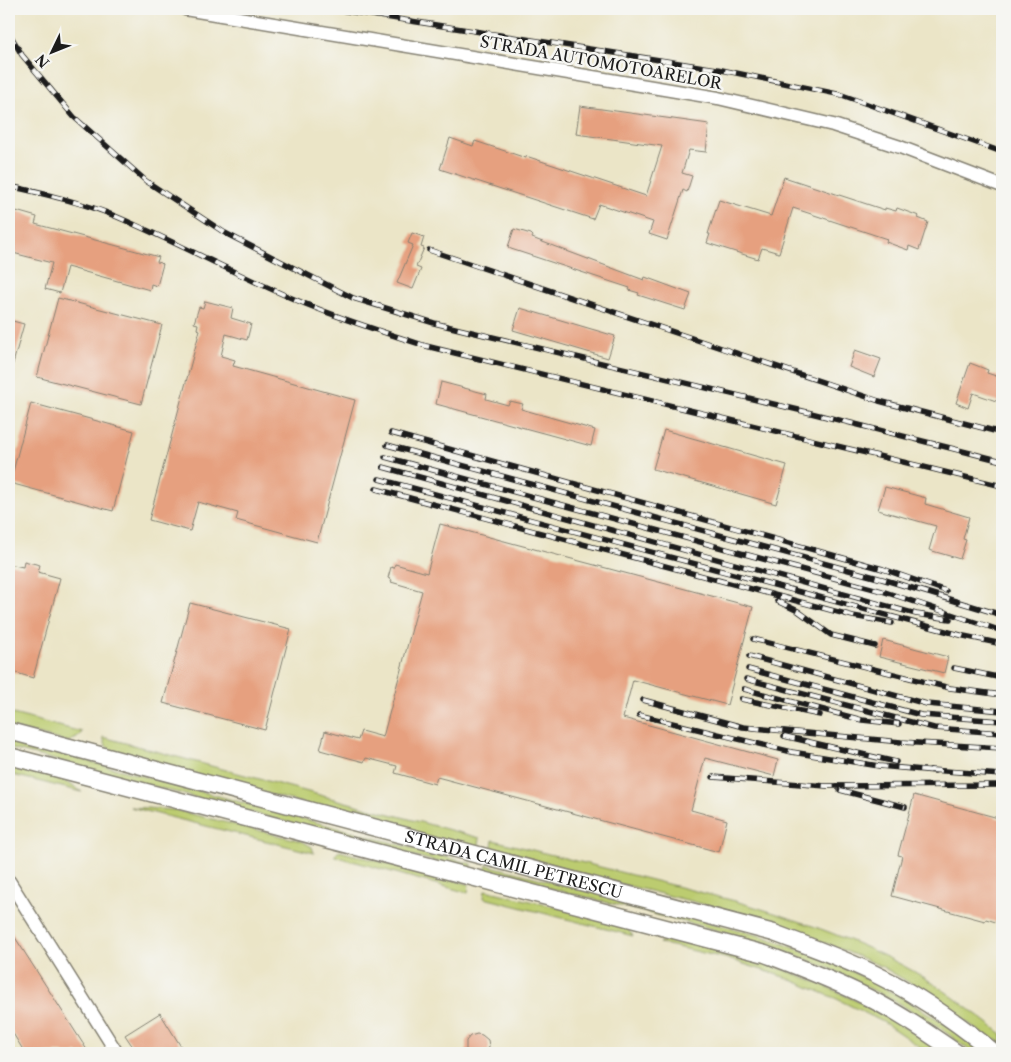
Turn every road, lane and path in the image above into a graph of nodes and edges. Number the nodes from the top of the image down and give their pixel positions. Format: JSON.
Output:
{"nodes":[{"id":1,"x":185,"y":9,"type":"edge"},
{"id":2,"x":1002,"y":186,"type":"edge"},
{"id":3,"x":9,"y":731,"type":"edge"},
{"id":4,"x":9,"y":756,"type":"edge"},
{"id":5,"x":9,"y":881,"type":"edge"},
{"id":6,"x":117,"y":1053,"type":"edge"},
{"id":7,"x":958,"y":1053,"type":"edge"},
{"id":8,"x":995,"y":1053,"type":"edge"}],
"edges":[{"from":1,"to":2,"type":"street","name":"STRADA AUTOMOTOARELOR"},
{"from":3,"to":8,"type":"street","name":"STRADA CAMIL PETRESCU"},
{"from":4,"to":7,"type":"street","name":"STRADA CAMIL PETRESCU"},
{"from":5,"to":6,"type":"street"}]}
